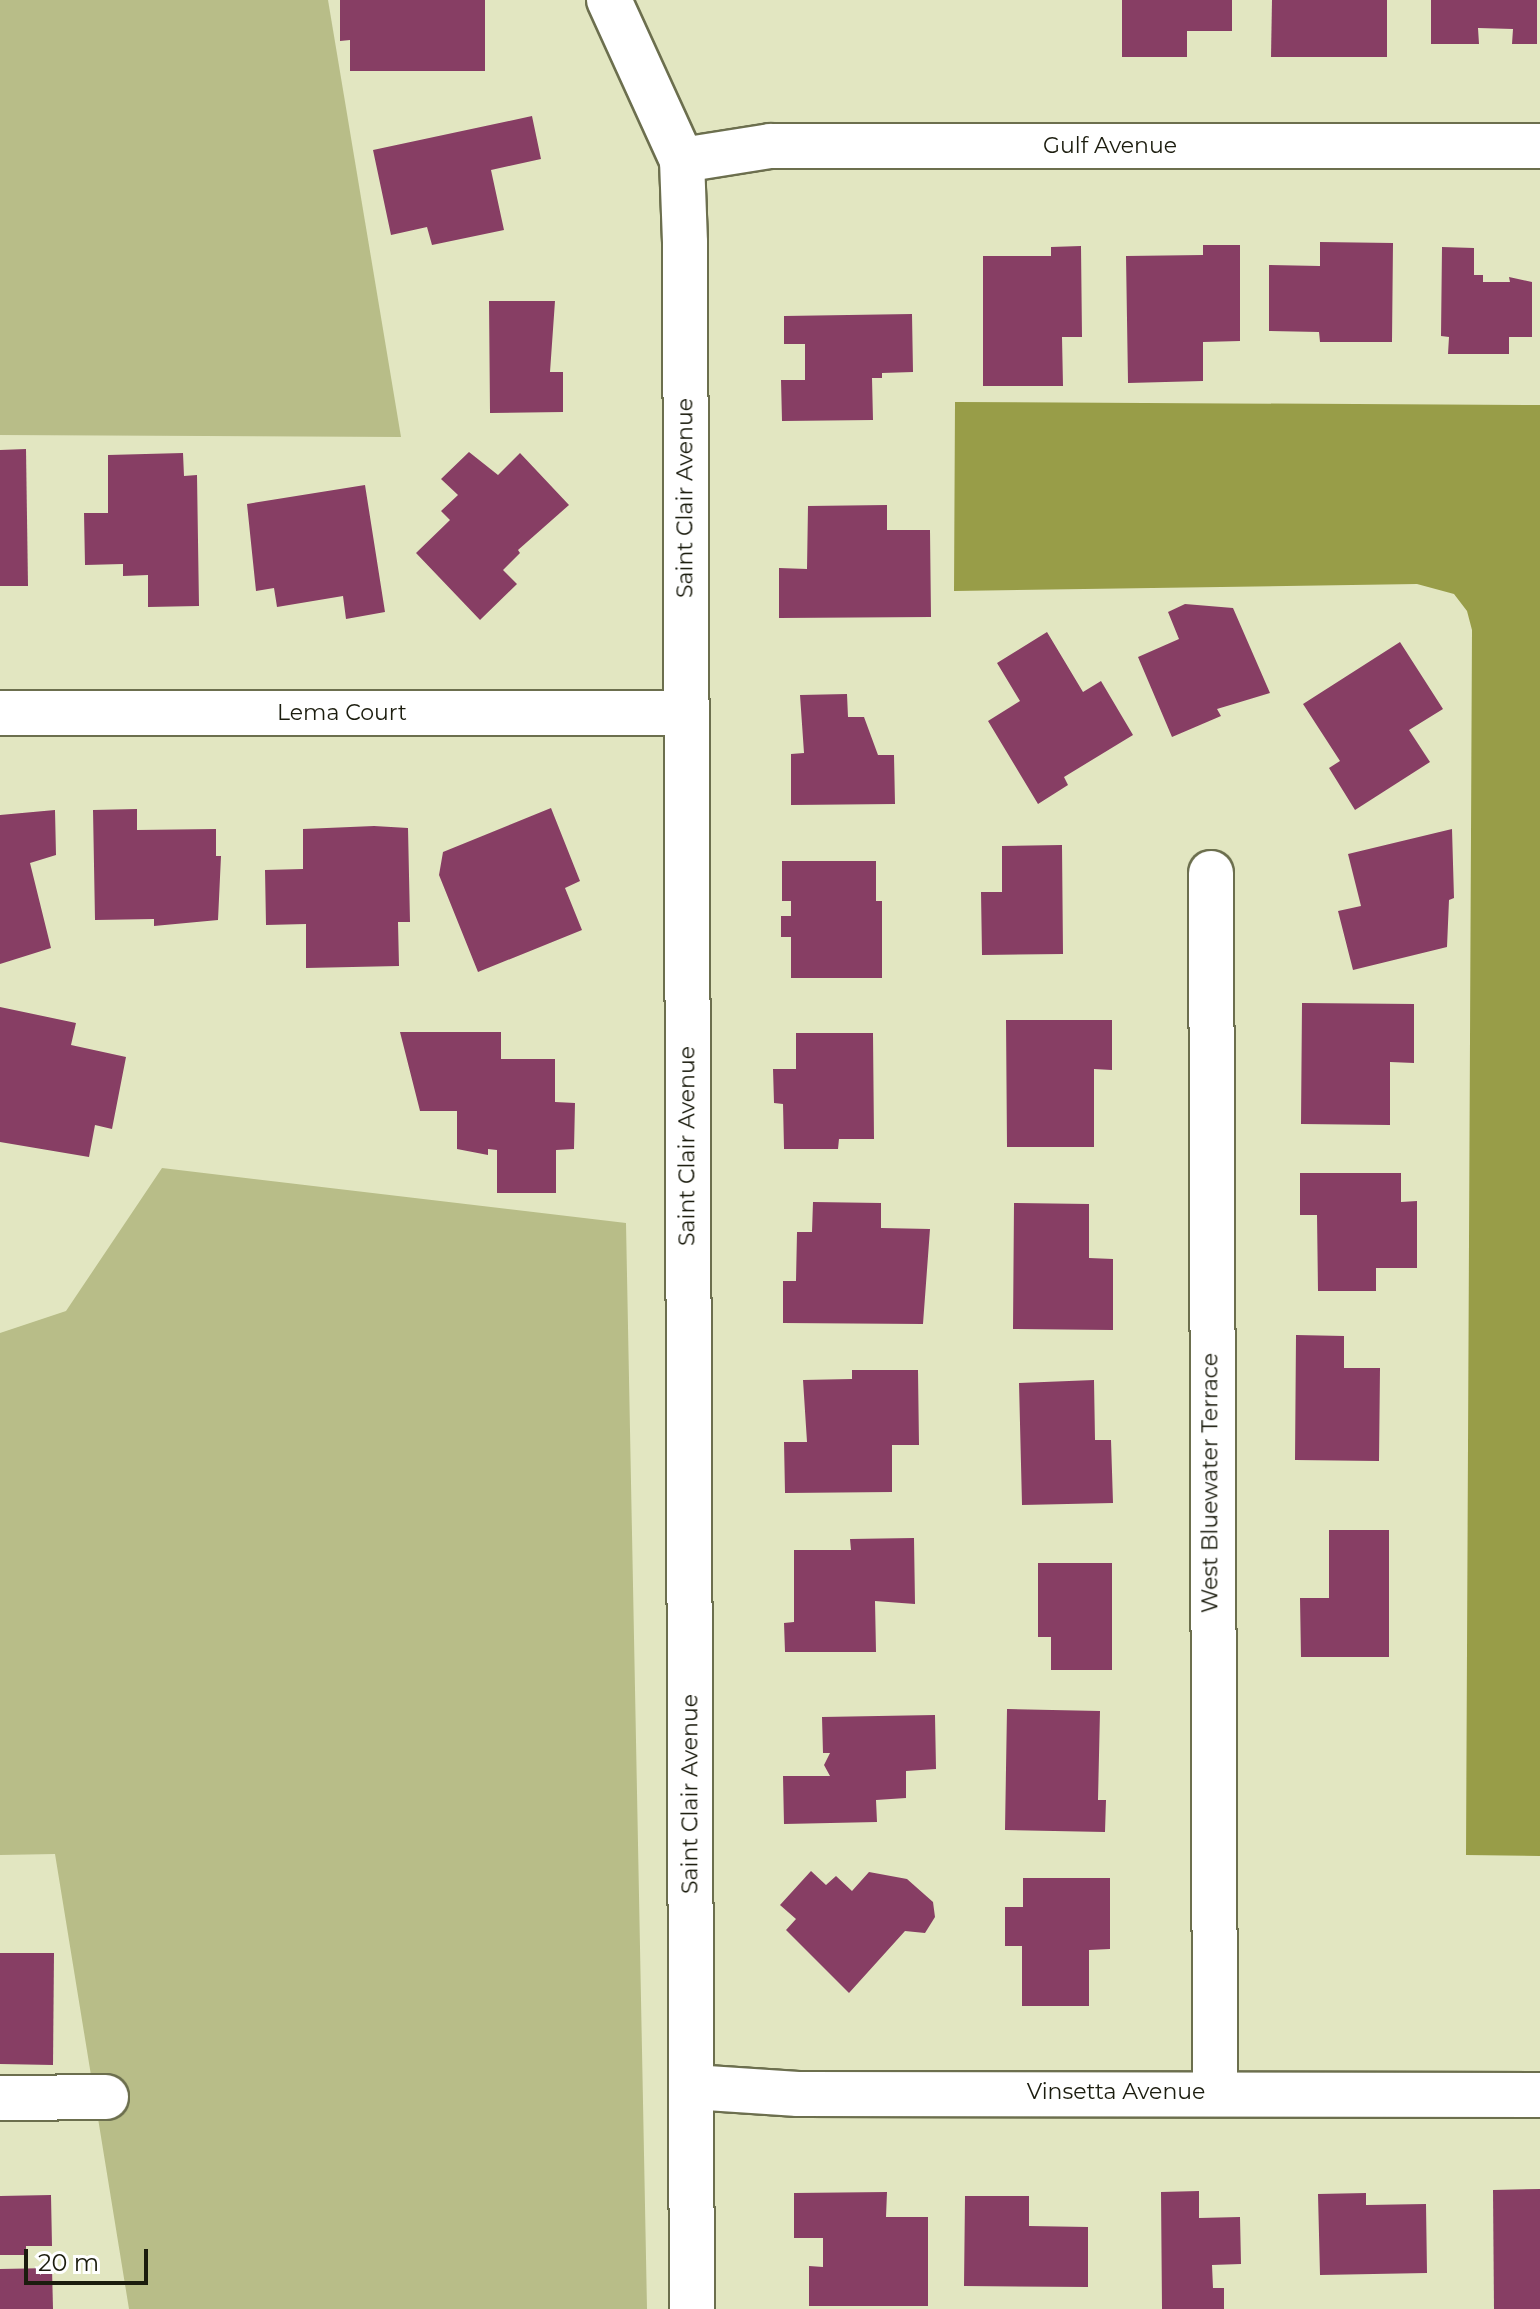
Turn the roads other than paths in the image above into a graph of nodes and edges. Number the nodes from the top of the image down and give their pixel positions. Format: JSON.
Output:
{"nodes":[{"id":1,"x":609,"y":0,"type":"edge"},
{"id":2,"x":1540,"y":146,"type":"edge"},
{"id":3,"x":682,"y":160,"type":"junction"},
{"id":4,"x":0,"y":713,"type":"edge"},
{"id":5,"x":685,"y":713,"type":"junction"},
{"id":6,"x":1211,"y":873,"type":"dead end"},
{"id":7,"x":692,"y":2087,"type":"junction"},
{"id":8,"x":1215,"y":2093,"type":"junction"},
{"id":9,"x":1540,"y":2095,"type":"edge"},
{"id":10,"x":106,"y":2097,"type":"dead end"},
{"id":11,"x":0,"y":2098,"type":"edge"},
{"id":12,"x":692,"y":2309,"type":"edge"}],
"edges":[{"from":1,"to":3,"type":"street","name":"Saint Clair Avenue"},
{"from":2,"to":3,"type":"street","name":"Gulf Avenue"},
{"from":3,"to":5,"type":"street","name":"Saint Clair Avenue"},
{"from":4,"to":5,"type":"street","name":"Lema Court"},
{"from":5,"to":7,"type":"street","name":"Saint Clair Avenue"},
{"from":6,"to":8,"type":"street","name":"West Bluewater Terrace"},
{"from":7,"to":8,"type":"street","name":"Vinsetta Avenue"},
{"from":7,"to":12,"type":"street","name":"Saint Clair Avenue"},
{"from":8,"to":9,"type":"street","name":"Vinsetta Avenue"},
{"from":10,"to":11,"type":"street"}]}
